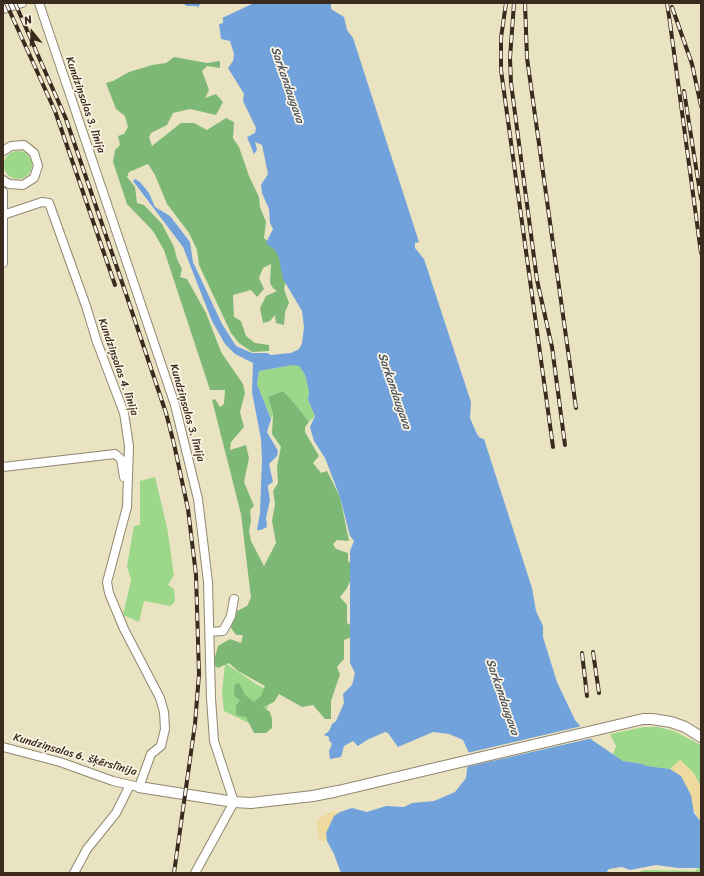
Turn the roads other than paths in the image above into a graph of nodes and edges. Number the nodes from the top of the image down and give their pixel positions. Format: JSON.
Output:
{"nodes":[{"id":1,"x":22,"y":3,"type":"edge"},
{"id":2,"x":39,"y":3,"type":"edge"},
{"id":3,"x":3,"y":10,"type":"edge"},
{"id":4,"x":3,"y":151,"type":"edge"},
{"id":5,"x":6,"y":182,"type":"edge"},
{"id":6,"x":3,"y":192,"type":"edge"},
{"id":7,"x":4,"y":215,"type":"edge"},
{"id":8,"x":3,"y":263,"type":"edge"},
{"id":9,"x":3,"y":467,"type":"edge"},
{"id":10,"x":128,"y":487,"type":"junction"},
{"id":11,"x":234,"y":599,"type":"dead end"},
{"id":12,"x":210,"y":632,"type":"junction"},
{"id":13,"x":701,"y":737,"type":"edge"},
{"id":14,"x":3,"y":747,"type":"edge"},
{"id":15,"x":134,"y":786,"type":"junction"},
{"id":16,"x":234,"y":802,"type":"junction"},
{"id":17,"x":74,"y":873,"type":"edge"},
{"id":18,"x":195,"y":873,"type":"edge"}],
"edges":[{"from":1,"to":3,"type":"street"},
{"from":2,"to":12,"type":"street","name":"Kundziņsalas 3. līnija"},
{"from":4,"to":5,"type":"street"},
{"from":5,"to":6,"type":"street"},
{"from":6,"to":7,"type":"street"},
{"from":7,"to":8,"type":"street"},
{"from":7,"to":10,"type":"street","name":"Kundziņsalas 4. līnija"},
{"from":9,"to":10,"type":"street"},
{"from":10,"to":15,"type":"street","name":"Kundziņsalas 4. līnija"},
{"from":11,"to":12,"type":"street"},
{"from":12,"to":16,"type":"street","name":"Kundziņsalas 3. līnija"},
{"from":13,"to":16,"type":"street","name":"Kundziņsalas 6. šķērslīnija"},
{"from":14,"to":15,"type":"street","name":"Kundziņsalas 6. šķērslīnija"},
{"from":15,"to":16,"type":"street","name":"Kundziņsalas 6. šķērslīnija"},
{"from":15,"to":17,"type":"street","name":"Kundziņsalas 4. līnija"},
{"from":16,"to":18,"type":"street"}]}
